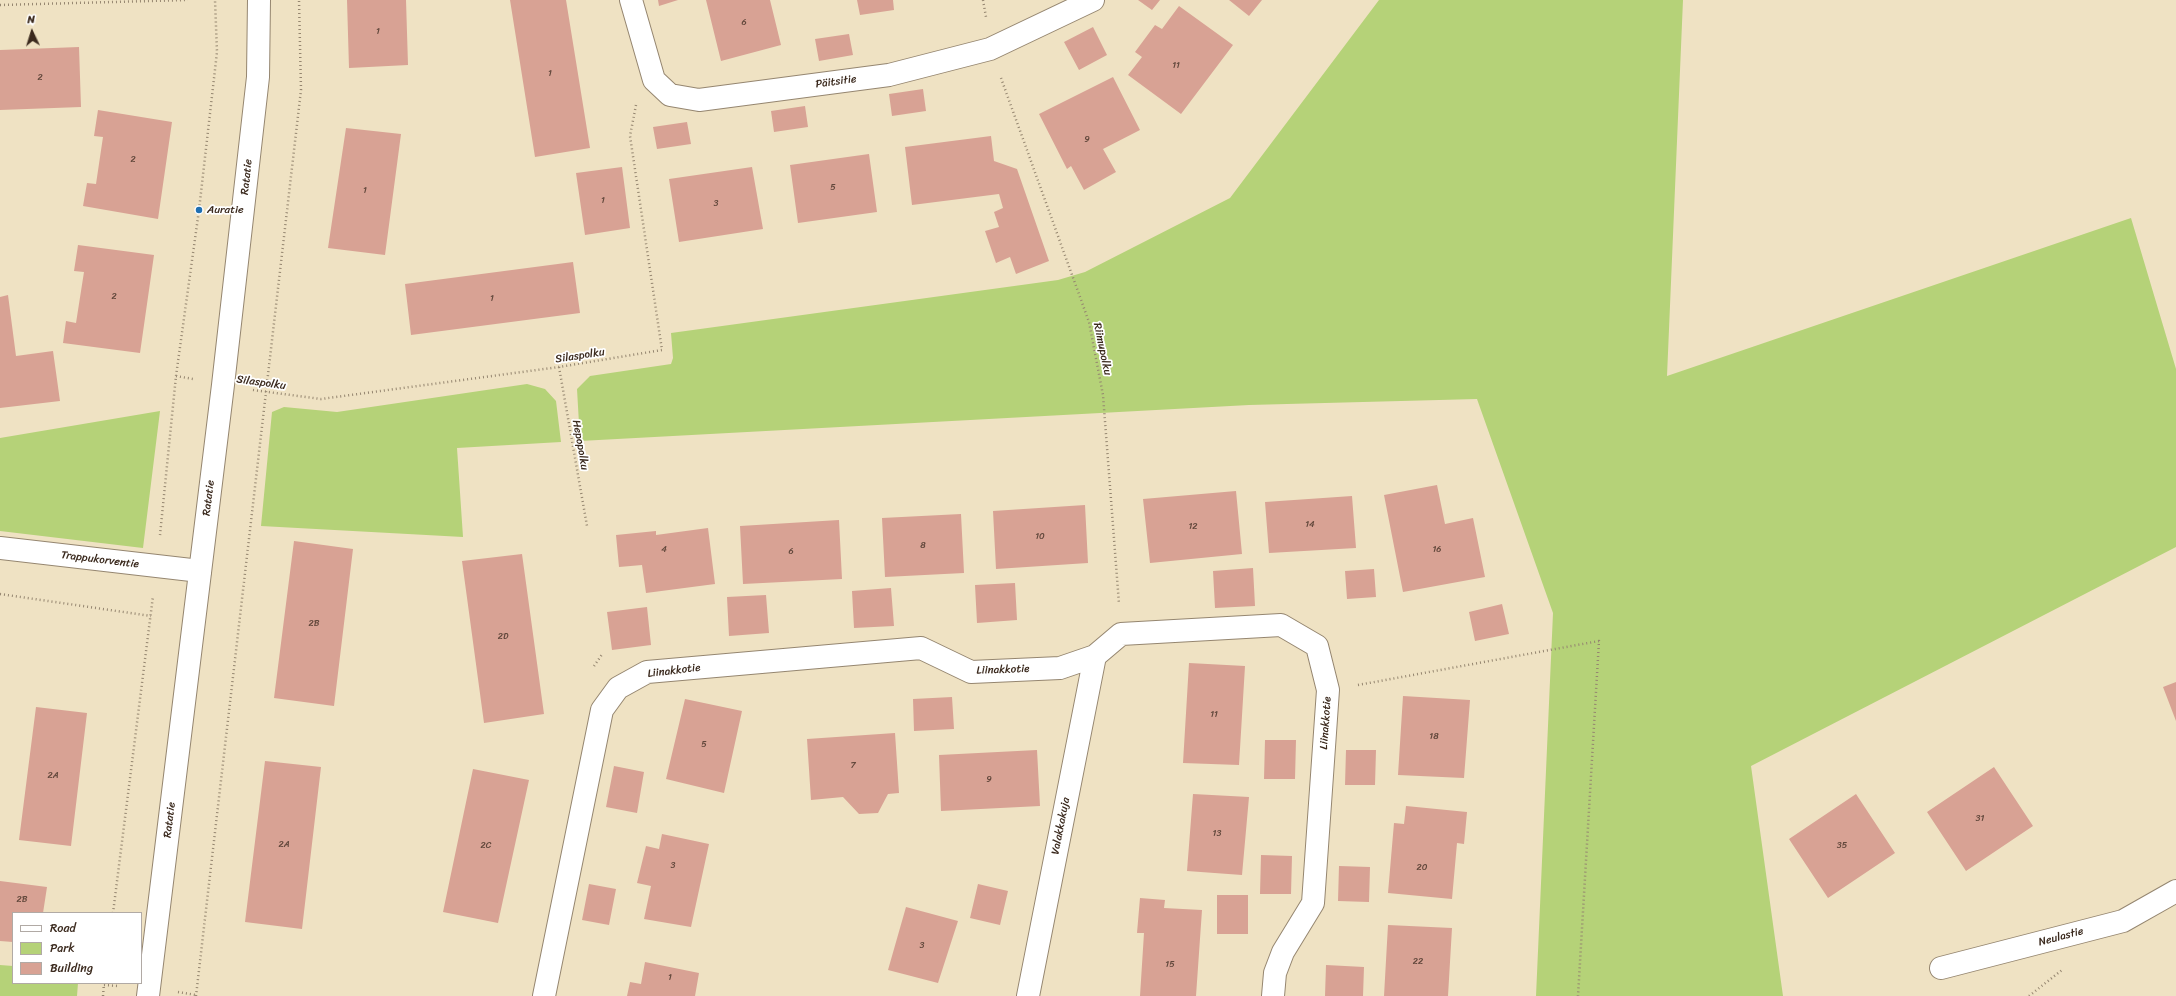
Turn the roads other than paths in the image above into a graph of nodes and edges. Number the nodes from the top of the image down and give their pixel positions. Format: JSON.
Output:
{"nodes":[{"id":1,"x":259,"y":0,"type":"edge"},
{"id":2,"x":631,"y":0,"type":"edge"},
{"id":3,"x":1093,"y":0,"type":"edge"},
{"id":4,"x":0,"y":548,"type":"edge"},
{"id":5,"x":200,"y":571,"type":"junction"},
{"id":6,"x":1095,"y":656,"type":"junction"},
{"id":7,"x":2176,"y":891,"type":"edge"},
{"id":8,"x":1941,"y":968,"type":"dead end"},
{"id":9,"x":148,"y":996,"type":"edge"},
{"id":10,"x":544,"y":996,"type":"edge"},
{"id":11,"x":1028,"y":996,"type":"edge"},
{"id":12,"x":1273,"y":996,"type":"edge"}],
"edges":[{"from":1,"to":5,"type":"street","name":"Ratatie"},
{"from":2,"to":3,"type":"street","name":"Päitsitie"},
{"from":4,"to":5,"type":"street","name":"Trappukorventie"},
{"from":5,"to":9,"type":"street","name":"Ratatie"},
{"from":6,"to":10,"type":"street","name":"Liinakkotie"},
{"from":6,"to":11,"type":"street","name":"Valakkakuja"},
{"from":6,"to":12,"type":"street","name":"Liinakkotie"},
{"from":7,"to":8,"type":"street","name":"Neulastie"}]}
